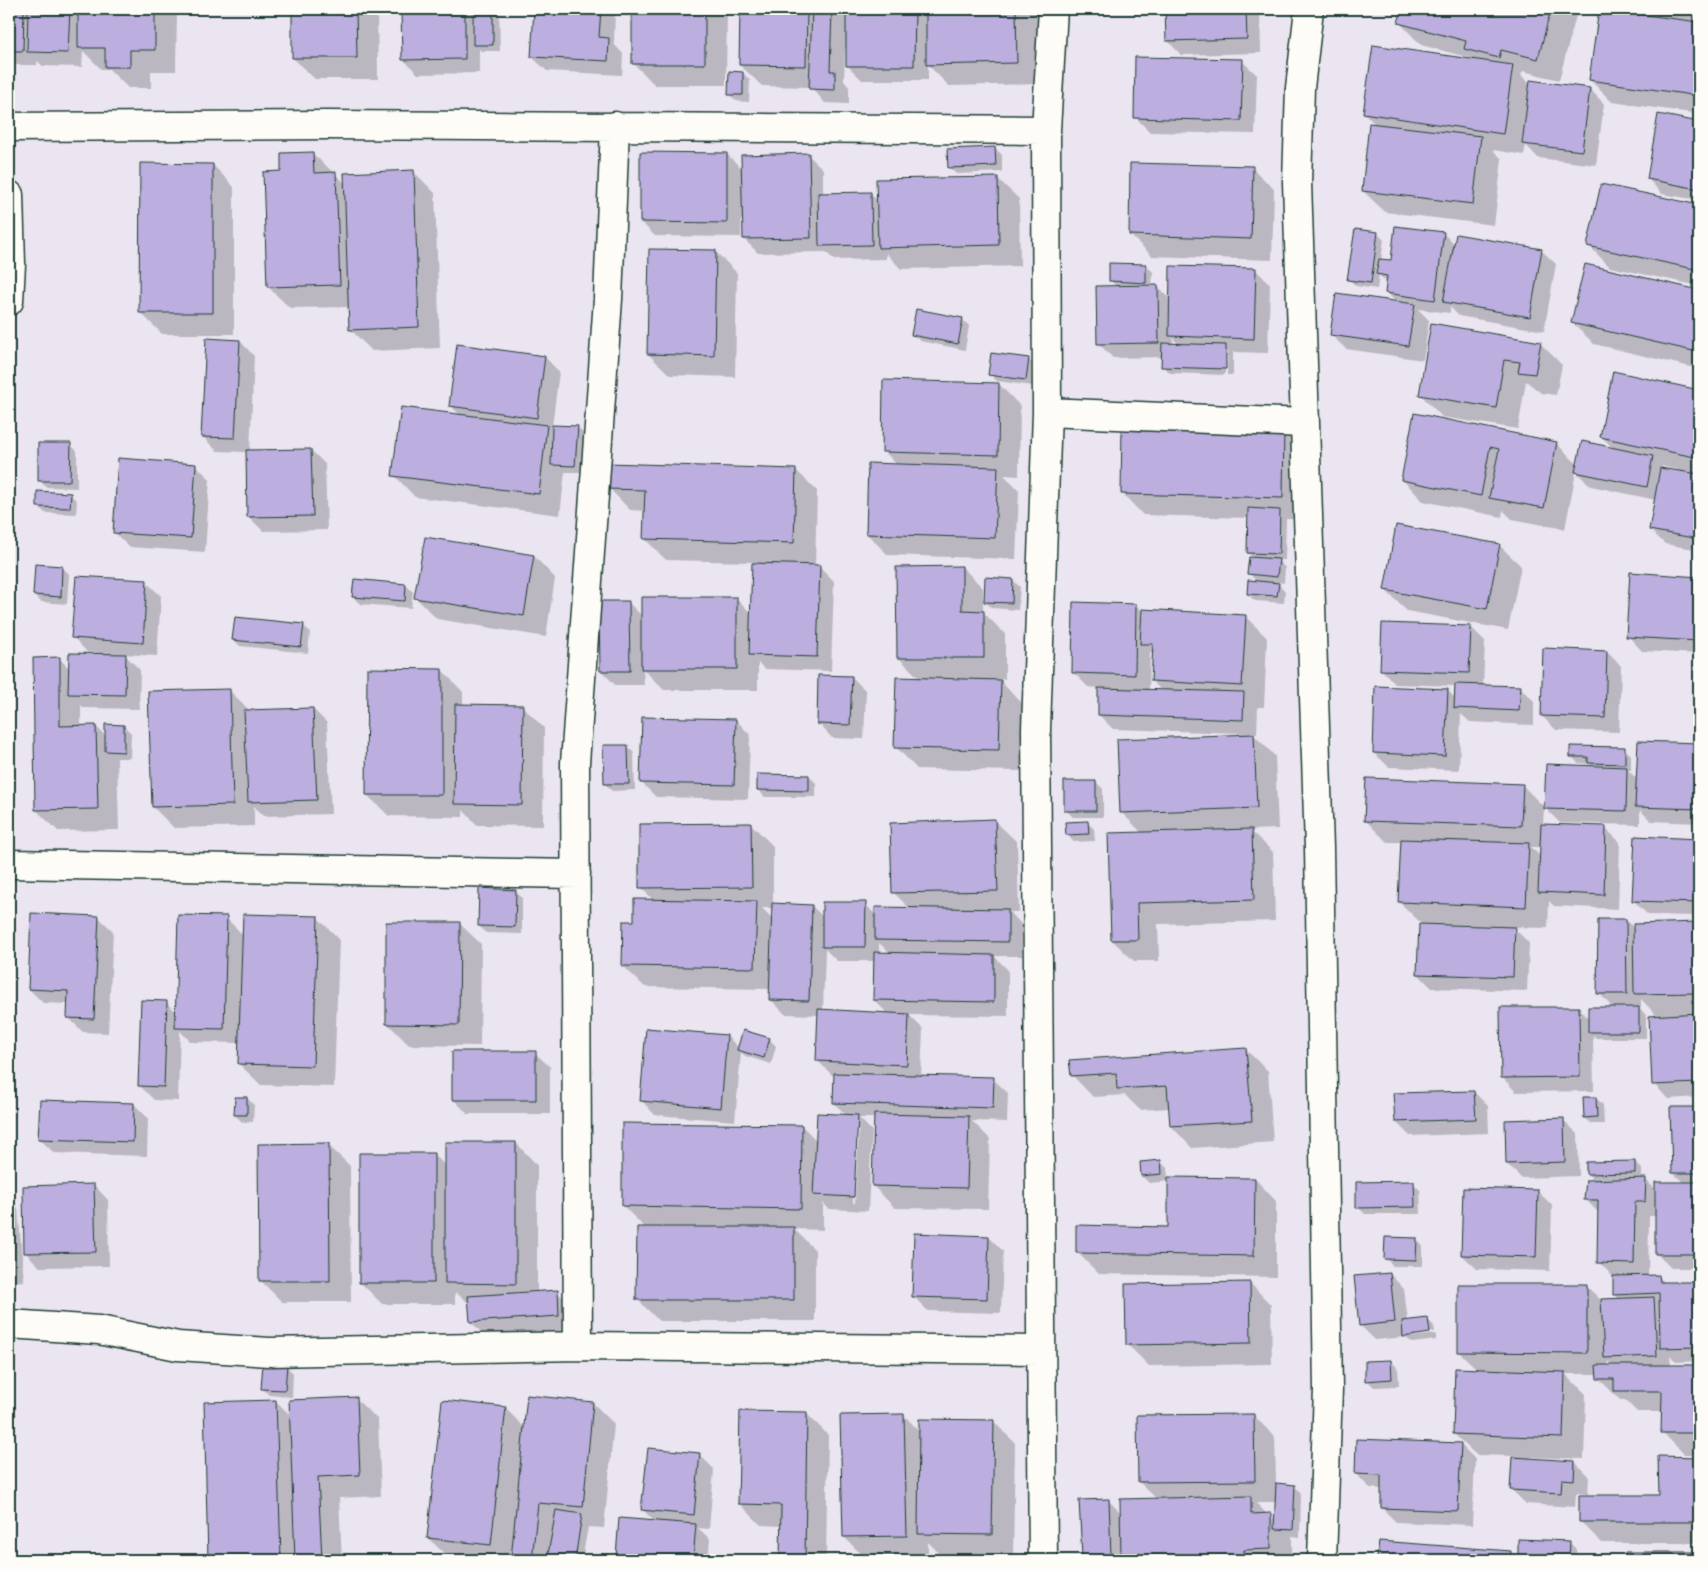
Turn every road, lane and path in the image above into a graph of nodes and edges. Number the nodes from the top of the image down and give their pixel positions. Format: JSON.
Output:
{"nodes":[{"id":1,"x":1052,"y":9,"type":"edge"},
{"id":2,"x":1309,"y":9,"type":"edge"},
{"id":3,"x":616,"y":126,"type":"junction"},
{"id":4,"x":9,"y":127,"type":"edge"},
{"id":5,"x":1046,"y":130,"type":"junction"},
{"id":6,"x":9,"y":195,"type":"edge"},
{"id":7,"x":9,"y":301,"type":"edge"},
{"id":8,"x":1047,"y":412,"type":"junction"},
{"id":9,"x":1303,"y":423,"type":"junction"},
{"id":10,"x":9,"y":864,"type":"edge"},
{"id":11,"x":576,"y":874,"type":"junction"},
{"id":12,"x":9,"y":1324,"type":"edge"},
{"id":13,"x":578,"y":1346,"type":"junction"},
{"id":14,"x":1040,"y":1350,"type":"junction"},
{"id":15,"x":1044,"y":1560,"type":"edge"},
{"id":16,"x":1322,"y":1560,"type":"edge"}],
"edges":[{"from":1,"to":5,"type":"street"},
{"from":2,"to":9,"type":"street"},
{"from":3,"to":4,"type":"street"},
{"from":3,"to":5,"type":"street"},
{"from":3,"to":11,"type":"street"},
{"from":5,"to":8,"type":"street"},
{"from":6,"to":7,"type":"street"},
{"from":8,"to":9,"type":"street"},
{"from":8,"to":14,"type":"street"},
{"from":9,"to":16,"type":"street"},
{"from":10,"to":11,"type":"street"},
{"from":11,"to":13,"type":"street"},
{"from":12,"to":13,"type":"street"},
{"from":13,"to":14,"type":"street"},
{"from":14,"to":15,"type":"street"}]}
